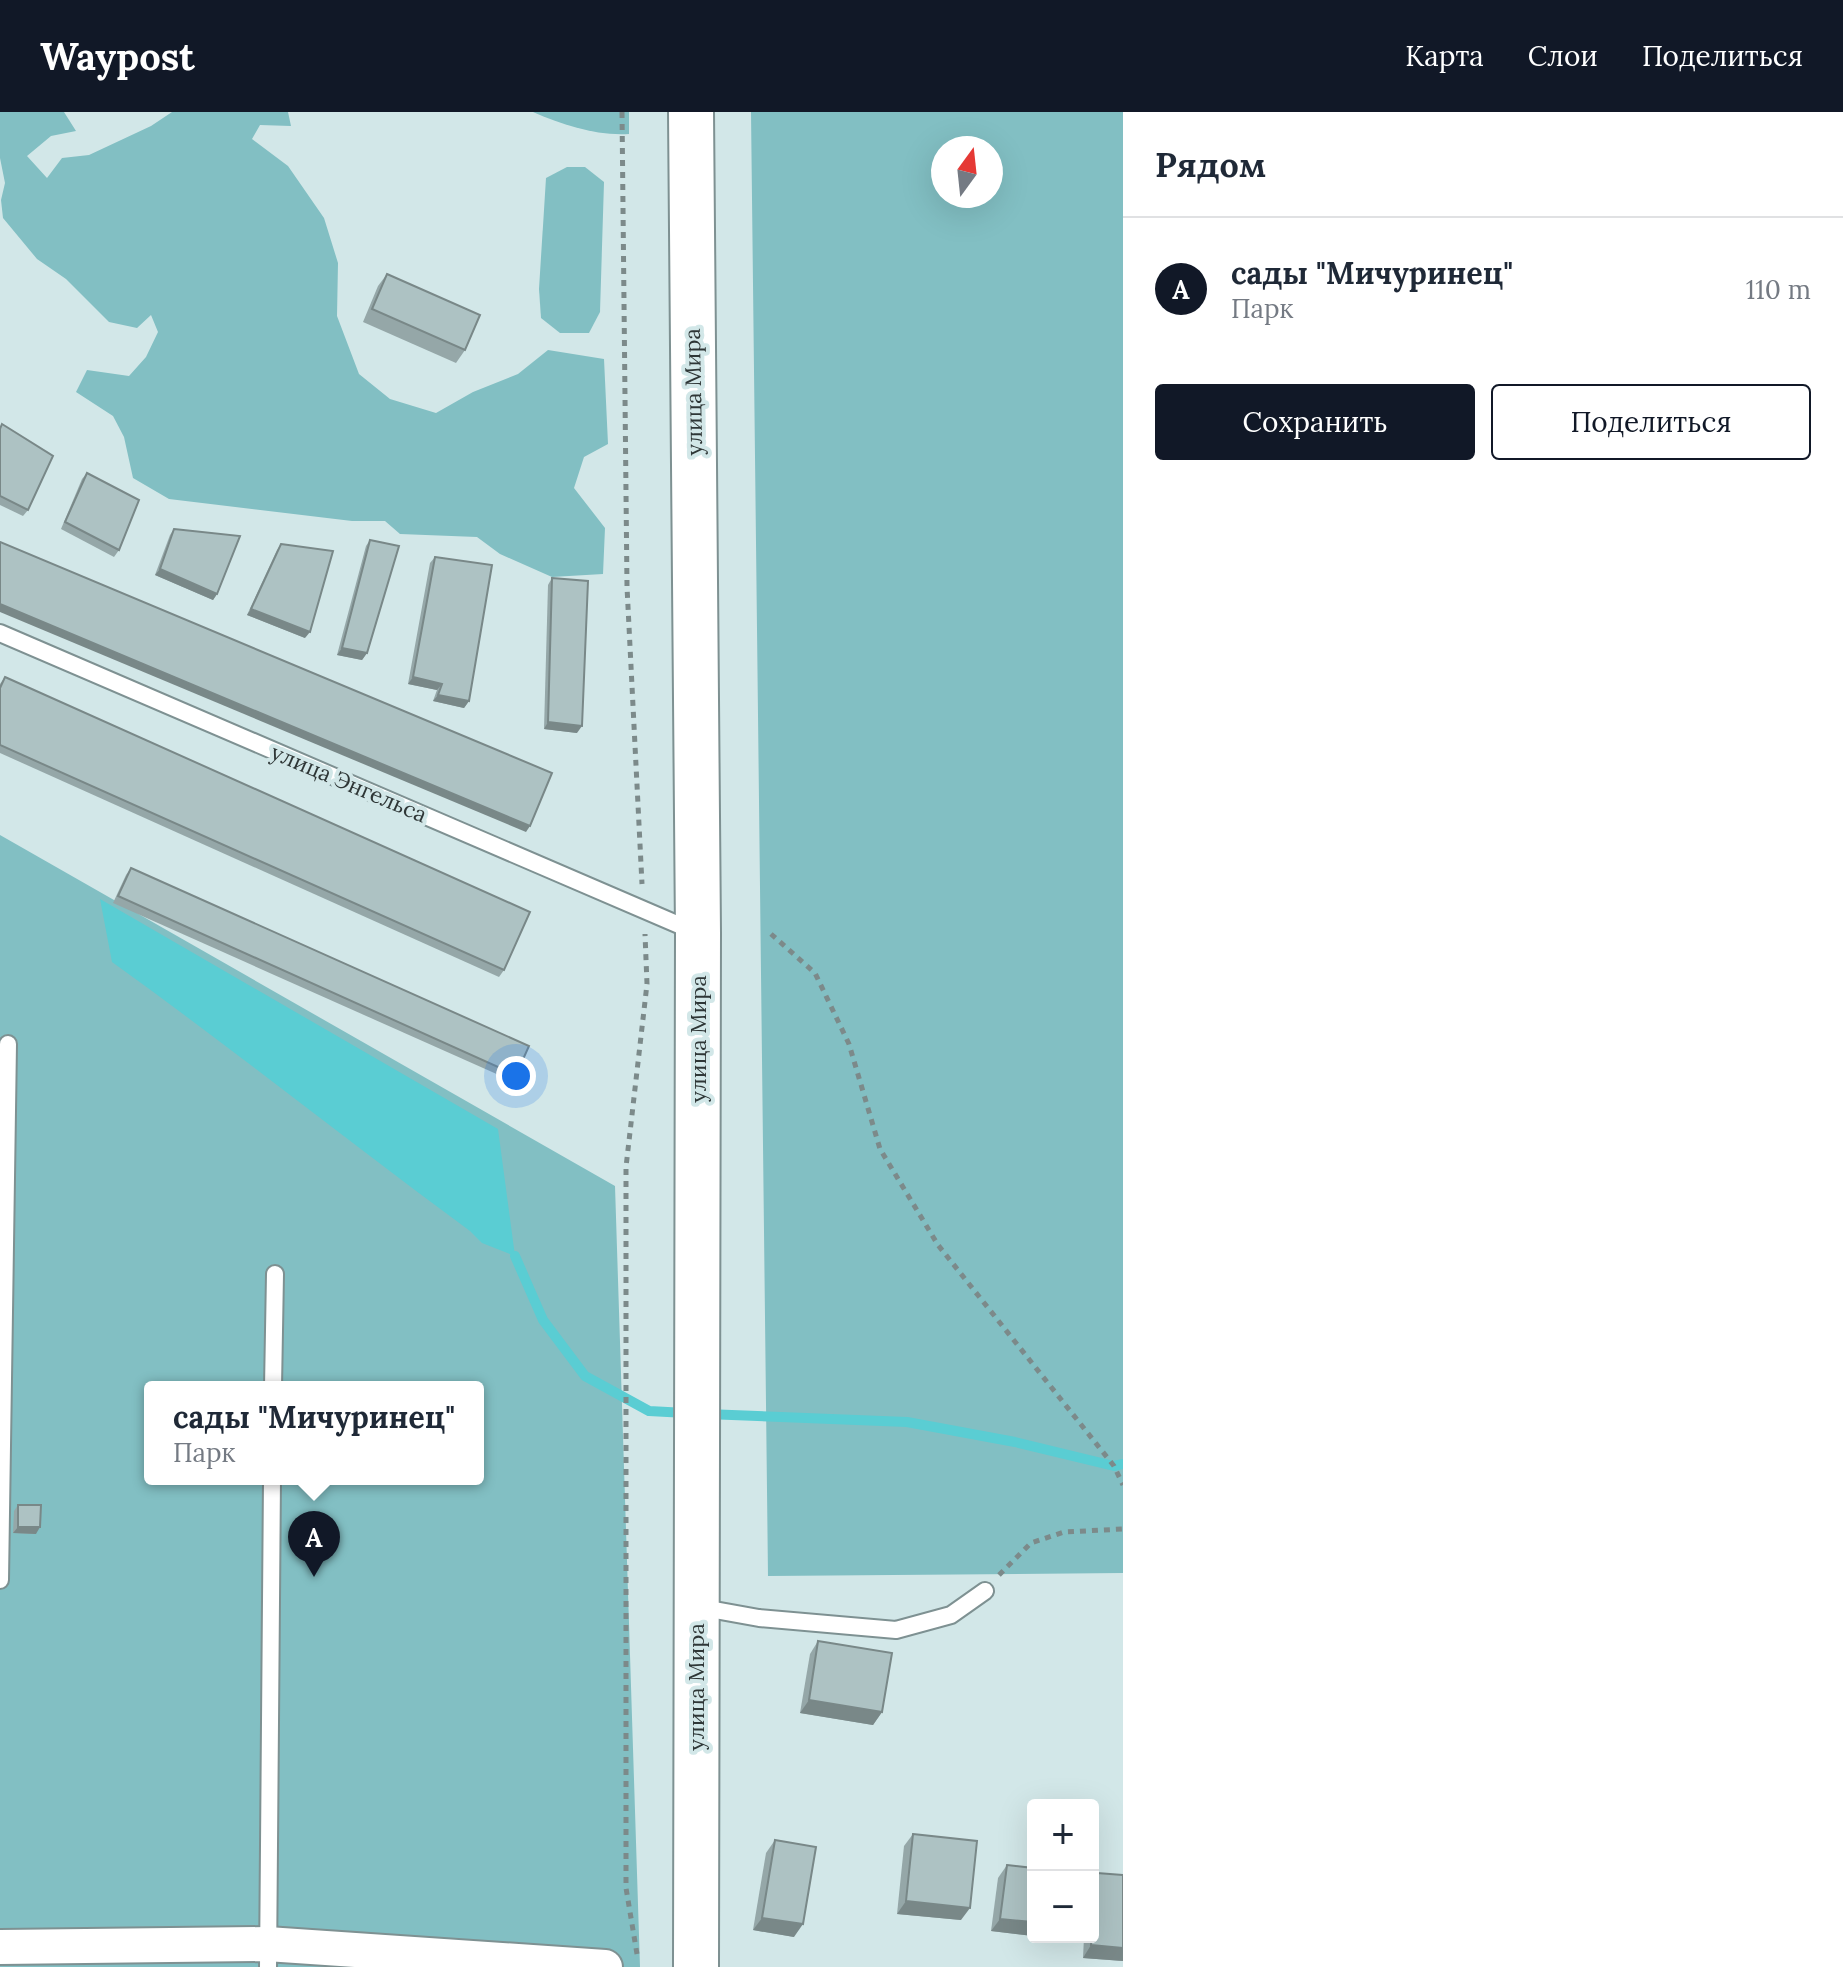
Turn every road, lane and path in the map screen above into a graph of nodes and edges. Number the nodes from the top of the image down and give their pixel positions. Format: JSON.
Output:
{"nodes":[{"id":1,"x":622,"y":112,"type":"edge"},
{"id":2,"x":691,"y":112,"type":"edge"},
{"id":3,"x":0,"y":633,"type":"edge"},
{"id":4,"x":642,"y":889,"type":"dead end"},
{"id":5,"x":644,"y":920,"type":"dead end"},
{"id":6,"x":698,"y":933,"type":"junction"},
{"id":7,"x":771,"y":934,"type":"dead end"},
{"id":8,"x":8,"y":1044,"type":"dead end"},
{"id":9,"x":275,"y":1274,"type":"dead end"},
{"id":10,"x":273,"y":1381,"type":"edge"},
{"id":11,"x":272,"y":1485,"type":"edge"},
{"id":12,"x":1123,"y":1485,"type":"edge"},
{"id":13,"x":1123,"y":1529,"type":"edge"},
{"id":14,"x":0,"y":1580,"type":"edge"},
{"id":15,"x":985,"y":1591,"type":"joint"},
{"id":16,"x":697,"y":1606,"type":"junction"},
{"id":17,"x":0,"y":1947,"type":"edge"},
{"id":18,"x":267,"y":1955,"type":"edge"},
{"id":19,"x":583,"y":1966,"type":"edge"},
{"id":20,"x":639,"y":1967,"type":"edge"},
{"id":21,"x":696,"y":1967,"type":"edge"}],
"edges":[{"from":1,"to":4,"type":"path"},
{"from":2,"to":6,"type":"main road","name":"улица Мира"},
{"from":3,"to":6,"type":"lane","name":"улица Энгельса"},
{"from":5,"to":20,"type":"path"},
{"from":6,"to":16,"type":"main road","name":"улица Мира"},
{"from":7,"to":12,"type":"path"},
{"from":8,"to":14,"type":"lane"},
{"from":9,"to":10,"type":"lane"},
{"from":11,"to":18,"type":"lane"},
{"from":13,"to":15,"type":"path"},
{"from":15,"to":16,"type":"lane"},
{"from":16,"to":21,"type":"main road","name":"улица Мира"},
{"from":17,"to":18,"type":"street"},
{"from":18,"to":19,"type":"street"}]}
